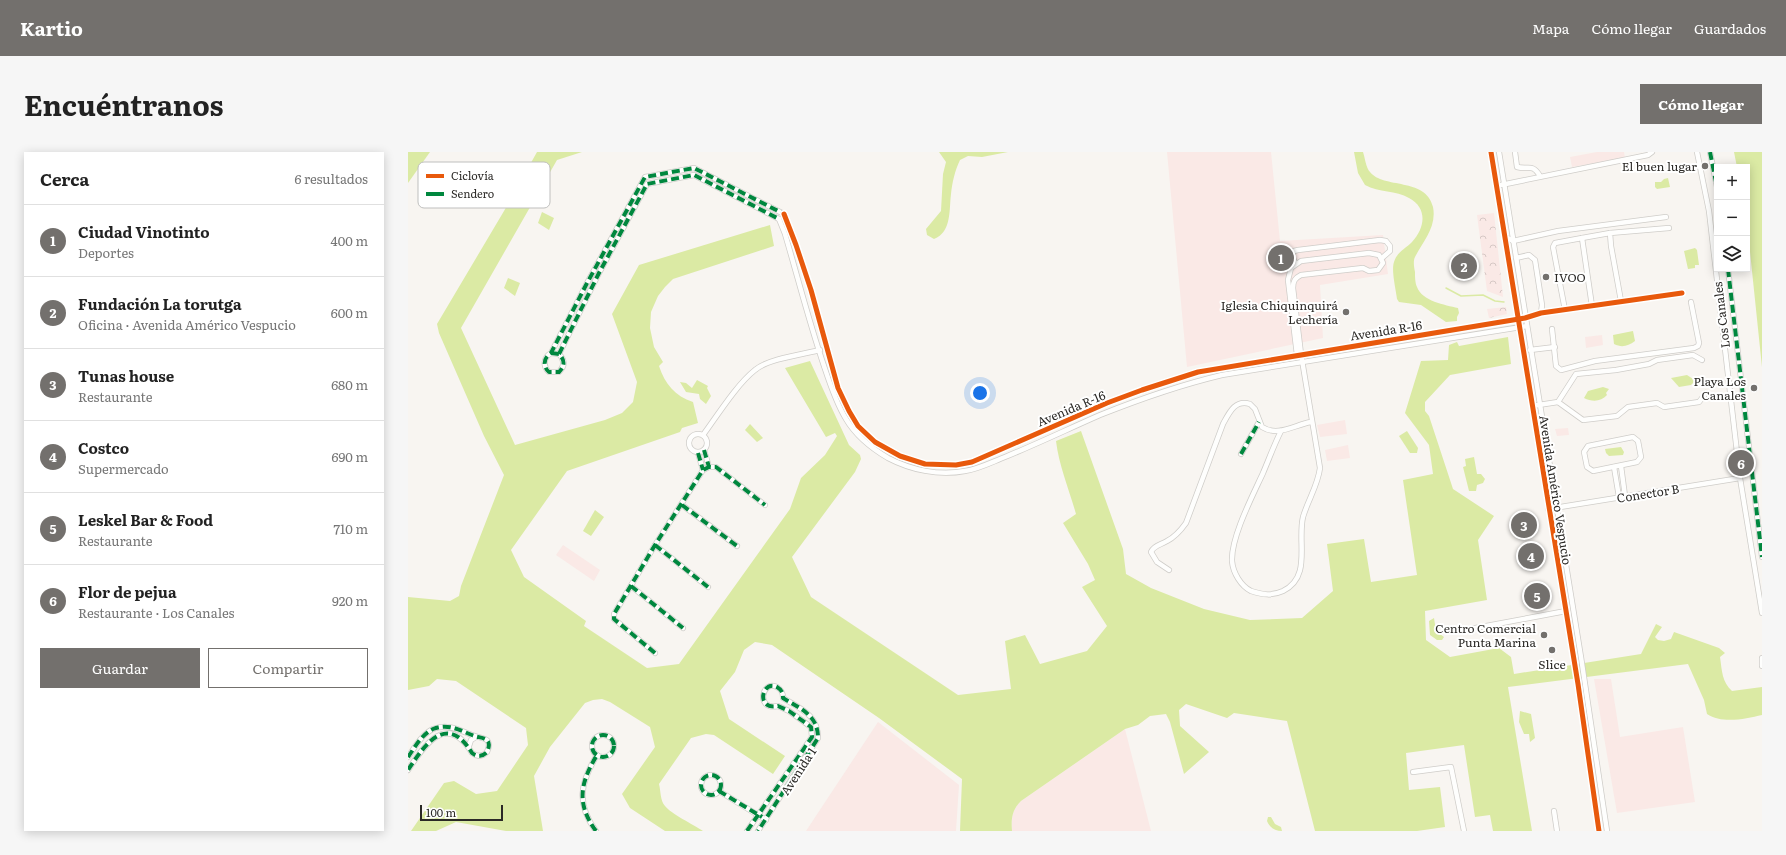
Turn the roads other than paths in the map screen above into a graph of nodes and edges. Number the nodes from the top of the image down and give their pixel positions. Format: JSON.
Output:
{"nodes":[{"id":1,"x":1491,"y":152,"type":"edge"},
{"id":2,"x":1499,"y":152,"type":"edge"},
{"id":3,"x":1515,"y":152,"type":"edge"},
{"id":4,"x":1652,"y":152,"type":"edge"},
{"id":5,"x":1698,"y":152,"type":"edge"},
{"id":6,"x":1710,"y":152,"type":"edge"},
{"id":7,"x":1714,"y":172,"type":"edge"},
{"id":8,"x":1540,"y":176,"type":"junction"},
{"id":9,"x":1504,"y":184,"type":"junction"},
{"id":10,"x":1496,"y":186,"type":"junction"},
{"id":11,"x":784,"y":214,"type":"junction"},
{"id":12,"x":1666,"y":217,"type":"dead end"},
{"id":13,"x":779,"y":219,"type":"junction"},
{"id":14,"x":1669,"y":228,"type":"dead end"},
{"id":15,"x":1610,"y":234,"type":"junction"},
{"id":16,"x":1504,"y":236,"type":"junction"},
{"id":17,"x":1582,"y":238,"type":"junction"},
{"id":18,"x":1513,"y":241,"type":"junction"},
{"id":19,"x":604,"y":250,"type":"junction"},
{"id":20,"x":610,"y":253,"type":"junction"},
{"id":21,"x":1382,"y":258,"type":"junction"},
{"id":22,"x":1516,"y":258,"type":"junction"},
{"id":23,"x":1295,"y":264,"type":"junction"},
{"id":24,"x":1728,"y":272,"type":"edge"},
{"id":25,"x":1682,"y":293,"type":"dead end"},
{"id":26,"x":1621,"y":302,"type":"junction"},
{"id":27,"x":1691,"y":302,"type":"dead end"},
{"id":28,"x":1592,"y":306,"type":"junction"},
{"id":29,"x":1564,"y":310,"type":"junction"},
{"id":30,"x":1541,"y":313,"type":"junction"},
{"id":31,"x":1525,"y":318,"type":"junction"},
{"id":32,"x":1517,"y":319,"type":"junction"},
{"id":33,"x":1526,"y":326,"type":"junction"},
{"id":34,"x":1519,"y":328,"type":"junction"},
{"id":35,"x":1552,"y":329,"type":"dead end"},
{"id":36,"x":1555,"y":347,"type":"junction"},
{"id":37,"x":826,"y":348,"type":"junction"},
{"id":38,"x":1338,"y":348,"type":"junction"},
{"id":39,"x":819,"y":350,"type":"junction"},
{"id":40,"x":1530,"y":350,"type":"junction"},
{"id":41,"x":551,"y":353,"type":"junction"},
{"id":42,"x":559,"y":354,"type":"junction"},
{"id":43,"x":1299,"y":355,"type":"junction"},
{"id":44,"x":1339,"y":356,"type":"junction"},
{"id":45,"x":1702,"y":360,"type":"dead end"},
{"id":46,"x":1302,"y":362,"type":"junction"},
{"id":47,"x":1706,"y":394,"type":"dead end"},
{"id":48,"x":1558,"y":402,"type":"junction"},
{"id":49,"x":1539,"y":405,"type":"junction"},
{"id":50,"x":1532,"y":406,"type":"junction"},
{"id":51,"x":1259,"y":422,"type":"junction"},
{"id":52,"x":1311,"y":422,"type":"junction"},
{"id":53,"x":1281,"y":431,"type":"junction"},
{"id":54,"x":703,"y":435,"type":"junction"},
{"id":55,"x":704,"y":450,"type":"junction"},
{"id":56,"x":698,"y":453,"type":"junction"},
{"id":57,"x":1241,"y":454,"type":"dead end"},
{"id":58,"x":972,"y":462,"type":"junction"},
{"id":59,"x":1621,"y":466,"type":"junction"},
{"id":60,"x":709,"y":467,"type":"junction"},
{"id":61,"x":1614,"y":467,"type":"junction"},
{"id":62,"x":974,"y":469,"type":"junction"},
{"id":63,"x":703,"y":470,"type":"junction"},
{"id":64,"x":1740,"y":478,"type":"junction"},
{"id":65,"x":1625,"y":496,"type":"junction"},
{"id":66,"x":1619,"y":497,"type":"junction"},
{"id":67,"x":682,"y":505,"type":"junction"},
{"id":68,"x":765,"y":505,"type":"dead end"},
{"id":69,"x":1556,"y":508,"type":"junction"},
{"id":70,"x":1548,"y":509,"type":"junction"},
{"id":71,"x":655,"y":545,"type":"junction"},
{"id":72,"x":737,"y":546,"type":"dead end"},
{"id":73,"x":1762,"y":557,"type":"edge"},
{"id":74,"x":1169,"y":570,"type":"dead end"},
{"id":75,"x":631,"y":586,"type":"junction"},
{"id":76,"x":708,"y":588,"type":"dead end"},
{"id":77,"x":1566,"y":611,"type":"junction"},
{"id":78,"x":1762,"y":613,"type":"edge"},
{"id":79,"x":683,"y":628,"type":"dead end"},
{"id":80,"x":1470,"y":629,"type":"dead end"},
{"id":81,"x":655,"y":653,"type":"dead end"},
{"id":82,"x":1762,"y":658,"type":"edge"},
{"id":83,"x":1762,"y":666,"type":"edge"},
{"id":84,"x":783,"y":698,"type":"junction"},
{"id":85,"x":778,"y":706,"type":"junction"},
{"id":86,"x":476,"y":736,"type":"junction"},
{"id":87,"x":469,"y":746,"type":"junction"},
{"id":88,"x":597,"y":755,"type":"junction"},
{"id":89,"x":408,"y":757,"type":"edge"},
{"id":90,"x":408,"y":770,"type":"edge"},
{"id":91,"x":1413,"y":772,"type":"dead end"},
{"id":92,"x":786,"y":775,"type":"junction"},
{"id":93,"x":792,"y":780,"type":"junction"},
{"id":94,"x":720,"y":791,"type":"junction"},
{"id":95,"x":1554,"y":811,"type":"dead end"},
{"id":96,"x":758,"y":814,"type":"junction"},
{"id":97,"x":766,"y":820,"type":"junction"},
{"id":98,"x":596,"y":831,"type":"edge"},
{"id":99,"x":748,"y":831,"type":"edge"},
{"id":100,"x":758,"y":831,"type":"edge"},
{"id":101,"x":1464,"y":831,"type":"edge"},
{"id":102,"x":1557,"y":831,"type":"edge"},
{"id":103,"x":1599,"y":831,"type":"edge"},
{"id":104,"x":1607,"y":831,"type":"edge"}],
"edges":[{"from":1,"to":10,"type":"street","name":"Avenida Américo Vespucio"},
{"from":2,"to":9,"type":"street","name":"Avenida Américo Vespucio"},
{"from":3,"to":8,"type":"street"},
{"from":4,"to":8,"type":"street"},
{"from":5,"to":64,"type":"street","name":"Los Canales"},
{"from":6,"to":7,"type":"street"},
{"from":8,"to":9,"type":"street"},
{"from":9,"to":10,"type":"street"},
{"from":9,"to":18,"type":"street","name":"Avenida Américo Vespucio"},
{"from":10,"to":16,"type":"street","name":"Avenida Américo Vespucio"},
{"from":11,"to":13,"type":"street"},
{"from":11,"to":19,"type":"street"},
{"from":11,"to":37,"type":"street","name":"Avenida R-16"},
{"from":12,"to":18,"type":"street"},
{"from":13,"to":20,"type":"street"},
{"from":13,"to":39,"type":"street","name":"Avenida R-16"},
{"from":14,"to":15,"type":"street"},
{"from":15,"to":17,"type":"street"},
{"from":15,"to":26,"type":"street"},
{"from":16,"to":18,"type":"street"},
{"from":16,"to":32,"type":"street","name":"Avenida Américo Vespucio"},
{"from":17,"to":28,"type":"street"},
{"from":17,"to":29,"type":"street"},
{"from":18,"to":22,"type":"street","name":"Avenida Américo Vespucio"},
{"from":19,"to":20,"type":"street"},
{"from":19,"to":41,"type":"street"},
{"from":20,"to":42,"type":"street"},
{"from":21,"to":23,"type":"street"},
{"from":21,"to":23,"type":"street"},
{"from":21,"to":43,"type":"street"},
{"from":22,"to":30,"type":"street"},
{"from":22,"to":31,"type":"street","name":"Avenida Américo Vespucio"},
{"from":23,"to":43,"type":"street"},
{"from":24,"to":73,"type":"street"},
{"from":25,"to":26,"type":"street","name":"Avenida R-16"},
{"from":26,"to":28,"type":"street","name":"Avenida R-16"},
{"from":27,"to":36,"type":"street"},
{"from":28,"to":29,"type":"street","name":"Avenida R-16"},
{"from":29,"to":30,"type":"street","name":"Avenida R-16"},
{"from":30,"to":31,"type":"street","name":"Avenida R-16"},
{"from":31,"to":32,"type":"street","name":"Avenida R-16"},
{"from":31,"to":33,"type":"street","name":"Avenida Américo Vespucio"},
{"from":32,"to":34,"type":"street","name":"Avenida Américo Vespucio"},
{"from":32,"to":38,"type":"street","name":"Avenida R-16"},
{"from":33,"to":34,"type":"street","name":"Avenida R-16"},
{"from":33,"to":40,"type":"street","name":"Avenida Américo Vespucio"},
{"from":34,"to":44,"type":"street","name":"Avenida R-16"},
{"from":34,"to":50,"type":"street","name":"Avenida Américo Vespucio"},
{"from":35,"to":36,"type":"street"},
{"from":36,"to":40,"type":"street"},
{"from":37,"to":39,"type":"street"},
{"from":37,"to":58,"type":"street","name":"Avenida R-16"},
{"from":38,"to":43,"type":"street","name":"Avenida R-16"},
{"from":38,"to":44,"type":"street"},
{"from":39,"to":54,"type":"street"},
{"from":39,"to":62,"type":"street","name":"Avenida R-16"},
{"from":40,"to":49,"type":"street","name":"Avenida Américo Vespucio"},
{"from":41,"to":42,"type":"street"},
{"from":41,"to":42,"type":"street"},
{"from":43,"to":46,"type":"street"},
{"from":43,"to":58,"type":"street","name":"Avenida R-16"},
{"from":44,"to":46,"type":"street","name":"Avenida R-16"},
{"from":45,"to":48,"type":"street"},
{"from":46,"to":52,"type":"street"},
{"from":46,"to":62,"type":"street","name":"Avenida R-16"},
{"from":47,"to":48,"type":"street"},
{"from":48,"to":49,"type":"street"},
{"from":49,"to":50,"type":"street"},
{"from":49,"to":69,"type":"street","name":"Avenida Américo Vespucio"},
{"from":50,"to":70,"type":"street","name":"Avenida Américo Vespucio"},
{"from":51,"to":53,"type":"street"},
{"from":51,"to":57,"type":"street"},
{"from":51,"to":74,"type":"street"},
{"from":52,"to":53,"type":"street"},
{"from":52,"to":53,"type":"street"},
{"from":54,"to":55,"type":"street"},
{"from":54,"to":56,"type":"street"},
{"from":55,"to":56,"type":"street"},
{"from":55,"to":60,"type":"street"},
{"from":56,"to":63,"type":"street"},
{"from":58,"to":62,"type":"street"},
{"from":59,"to":61,"type":"street"},
{"from":59,"to":61,"type":"street"},
{"from":59,"to":65,"type":"street"},
{"from":60,"to":63,"type":"street"},
{"from":60,"to":68,"type":"street"},
{"from":61,"to":66,"type":"street"},
{"from":63,"to":67,"type":"street"},
{"from":64,"to":65,"type":"street","name":"Conector B"},
{"from":64,"to":78,"type":"street"},
{"from":65,"to":66,"type":"street","name":"Conector B"},
{"from":66,"to":69,"type":"street","name":"Conector B"},
{"from":67,"to":71,"type":"street"},
{"from":67,"to":72,"type":"street"},
{"from":69,"to":70,"type":"street","name":"Conector B"},
{"from":69,"to":104,"type":"street","name":"Avenida Américo Vespucio"},
{"from":70,"to":77,"type":"street","name":"Avenida Américo Vespucio"},
{"from":71,"to":75,"type":"street"},
{"from":71,"to":76,"type":"street"},
{"from":75,"to":79,"type":"street"},
{"from":75,"to":81,"type":"street"},
{"from":77,"to":80,"type":"street"},
{"from":77,"to":103,"type":"street","name":"Avenida Américo Vespucio"},
{"from":82,"to":83,"type":"street"},
{"from":84,"to":85,"type":"street"},
{"from":84,"to":85,"type":"street","name":"Avenida 1"},
{"from":84,"to":93,"type":"street","name":"Avenida 1"},
{"from":85,"to":92,"type":"street","name":"Avenida 1"},
{"from":86,"to":87,"type":"street"},
{"from":86,"to":87,"type":"street"},
{"from":86,"to":89,"type":"street"},
{"from":87,"to":90,"type":"street"},
{"from":88,"to":88,"type":"street"},
{"from":88,"to":98,"type":"street"},
{"from":91,"to":101,"type":"street"},
{"from":92,"to":93,"type":"street"},
{"from":92,"to":96,"type":"street","name":"Avenida 1"},
{"from":93,"to":97,"type":"street","name":"Avenida 1"},
{"from":94,"to":94,"type":"street"},
{"from":94,"to":96,"type":"street"},
{"from":95,"to":102,"type":"street"},
{"from":96,"to":97,"type":"street"},
{"from":96,"to":99,"type":"street","name":"Avenida 1"},
{"from":97,"to":100,"type":"street","name":"Avenida 1"}]}
